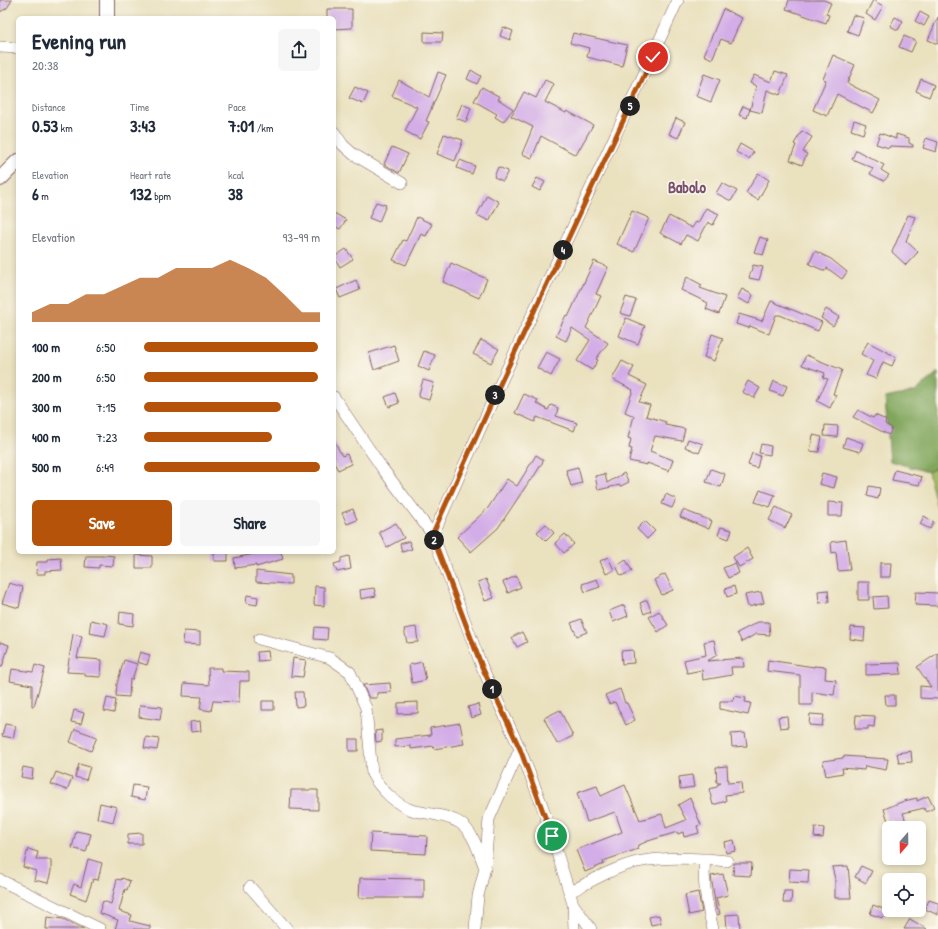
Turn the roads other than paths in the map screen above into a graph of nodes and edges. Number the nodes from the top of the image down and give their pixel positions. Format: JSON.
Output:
{"nodes":[{"id":1,"x":108,"y":0,"type":"edge"},
{"id":2,"x":678,"y":0,"type":"edge"},
{"id":3,"x":107,"y":16,"type":"edge"},
{"id":4,"x":0,"y":47,"type":"edge"},
{"id":5,"x":16,"y":48,"type":"edge"},
{"id":6,"x":336,"y":135,"type":"edge"},
{"id":7,"x":16,"y":164,"type":"edge"},
{"id":8,"x":0,"y":179,"type":"edge"},
{"id":9,"x":402,"y":183,"type":"dead end"},
{"id":10,"x":336,"y":399,"type":"edge"},
{"id":11,"x":432,"y":535,"type":"junction"},
{"id":12,"x":259,"y":639,"type":"dead end"},
{"id":13,"x":520,"y":749,"type":"junction"},
{"id":14,"x":705,"y":859,"type":"junction"},
{"id":15,"x":727,"y":861,"type":"dead end"},
{"id":16,"x":485,"y":868,"type":"junction"},
{"id":17,"x":0,"y":880,"type":"edge"},
{"id":18,"x":250,"y":887,"type":"dead end"},
{"id":19,"x":570,"y":892,"type":"junction"},
{"id":20,"x":573,"y":904,"type":"junction"},
{"id":21,"x":282,"y":928,"type":"edge"},
{"id":22,"x":100,"y":929,"type":"edge"},
{"id":23,"x":475,"y":929,"type":"edge"},
{"id":24,"x":574,"y":929,"type":"edge"},
{"id":25,"x":591,"y":929,"type":"edge"},
{"id":26,"x":713,"y":929,"type":"edge"}],
"edges":[{"from":1,"to":3,"type":"main road"},
{"from":2,"to":11,"type":"street"},
{"from":4,"to":5,"type":"street"},
{"from":6,"to":9,"type":"street"},
{"from":7,"to":8,"type":"main road"},
{"from":10,"to":11,"type":"street"},
{"from":11,"to":13,"type":"street"},
{"from":12,"to":16,"type":"street"},
{"from":13,"to":16,"type":"street"},
{"from":13,"to":19,"type":"street"},
{"from":14,"to":15,"type":"street"},
{"from":14,"to":19,"type":"street"},
{"from":14,"to":26,"type":"street"},
{"from":16,"to":23,"type":"street"},
{"from":17,"to":22,"type":"street"},
{"from":18,"to":21,"type":"street"},
{"from":19,"to":20,"type":"street"},
{"from":20,"to":24,"type":"street"},
{"from":20,"to":25,"type":"street"}]}
